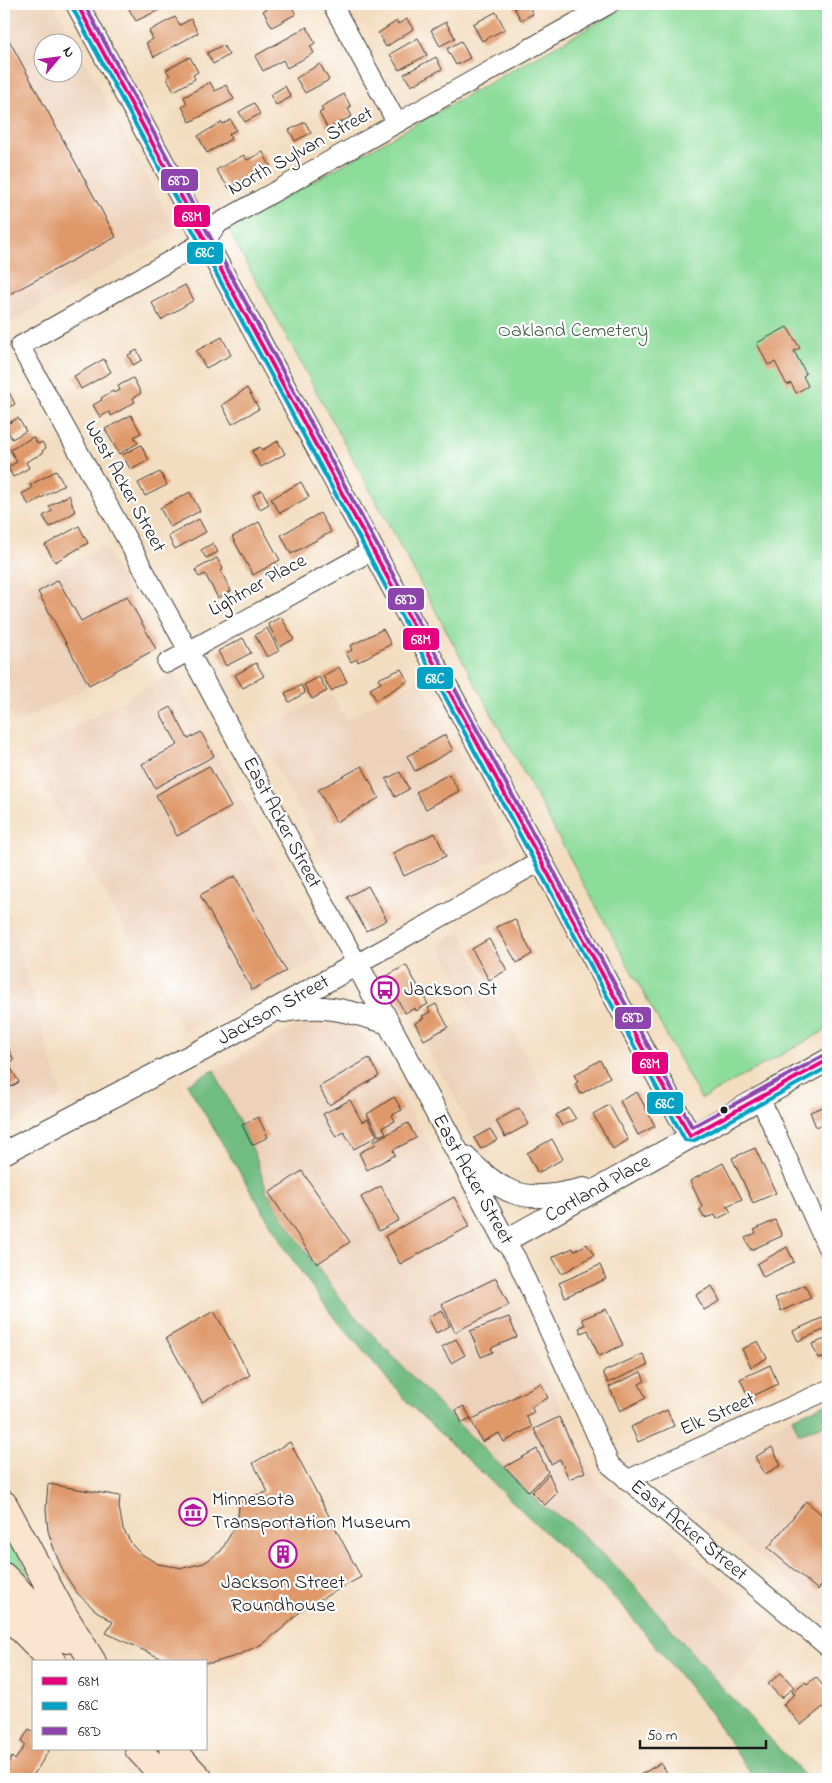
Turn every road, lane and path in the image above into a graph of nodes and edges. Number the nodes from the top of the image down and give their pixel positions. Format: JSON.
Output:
{"nodes":[{"id":1,"x":77,"y":4,"type":"edge"},
{"id":2,"x":332,"y":4,"type":"edge"},
{"id":3,"x":609,"y":4,"type":"edge"},
{"id":4,"x":397,"y":124,"type":"junction"},
{"id":5,"x":205,"y":241,"type":"junction"},
{"id":6,"x":20,"y":346,"type":"joint"},
{"id":7,"x":372,"y":550,"type":"junction"},
{"id":8,"x":188,"y":650,"type":"junction"},
{"id":9,"x":167,"y":663,"type":"dead end"},
{"id":10,"x":541,"y":861,"type":"junction"},
{"id":11,"x":357,"y":964,"type":"junction"},
{"id":12,"x":266,"y":1014,"type":"junction"},
{"id":13,"x":386,"y":1022,"type":"junction"},
{"id":14,"x":828,"y":1060,"type":"edge"},
{"id":15,"x":760,"y":1098,"type":"junction"},
{"id":16,"x":690,"y":1136,"type":"junction"},
{"id":17,"x":452,"y":1144,"type":"junction"},
{"id":18,"x":4,"y":1153,"type":"edge"},
{"id":19,"x":604,"y":1184,"type":"junction"},
{"id":20,"x":505,"y":1241,"type":"junction"},
{"id":21,"x":828,"y":1249,"type":"edge"},
{"id":22,"x":828,"y":1390,"type":"edge"},
{"id":23,"x":627,"y":1480,"type":"junction"},
{"id":24,"x":4,"y":1504,"type":"edge"},
{"id":25,"x":4,"y":1576,"type":"edge"},
{"id":26,"x":4,"y":1612,"type":"edge"},
{"id":27,"x":828,"y":1647,"type":"edge"},
{"id":28,"x":51,"y":1660,"type":"edge"},
{"id":29,"x":87,"y":1660,"type":"edge"},
{"id":30,"x":93,"y":1660,"type":"edge"},
{"id":31,"x":139,"y":1750,"type":"edge"},
{"id":32,"x":173,"y":1750,"type":"edge"},
{"id":33,"x":166,"y":1779,"type":"edge"},
{"id":34,"x":200,"y":1779,"type":"edge"}],
"edges":[{"from":1,"to":5,"type":"street"},
{"from":2,"to":4,"type":"street"},
{"from":3,"to":4,"type":"street","name":"North Sylvan Street"},
{"from":4,"to":5,"type":"street","name":"North Sylvan Street"},
{"from":5,"to":6,"type":"street","name":"North Sylvan Street"},
{"from":5,"to":7,"type":"street"},
{"from":6,"to":8,"type":"street","name":"West Acker Street"},
{"from":7,"to":8,"type":"street","name":"Lightner Place"},
{"from":7,"to":10,"type":"street"},
{"from":8,"to":9,"type":"street","name":"Lightner Place"},
{"from":8,"to":11,"type":"street","name":"East Acker Street"},
{"from":10,"to":11,"type":"street","name":"Jackson Street"},
{"from":10,"to":16,"type":"street"},
{"from":11,"to":12,"type":"street","name":"Jackson Street"},
{"from":11,"to":13,"type":"street","name":"East Acker Street"},
{"from":12,"to":13,"type":"street"},
{"from":12,"to":18,"type":"street","name":"Jackson Street"},
{"from":13,"to":17,"type":"street","name":"East Acker Street"},
{"from":14,"to":15,"type":"street"},
{"from":15,"to":16,"type":"street"},
{"from":15,"to":21,"type":"street"},
{"from":16,"to":19,"type":"street","name":"Cortland Place"},
{"from":17,"to":19,"type":"street"},
{"from":17,"to":20,"type":"street","name":"East Acker Street"},
{"from":19,"to":20,"type":"street","name":"Cortland Place"},
{"from":20,"to":23,"type":"street","name":"East Acker Street"},
{"from":22,"to":23,"type":"street","name":"Elk Street"},
{"from":23,"to":27,"type":"street","name":"East Acker Street"},
{"from":24,"to":30,"type":"main road"},
{"from":25,"to":29,"type":"main road"},
{"from":26,"to":28,"type":"main road"},
{"from":31,"to":33,"type":"main road"},
{"from":32,"to":34,"type":"main road"}]}
